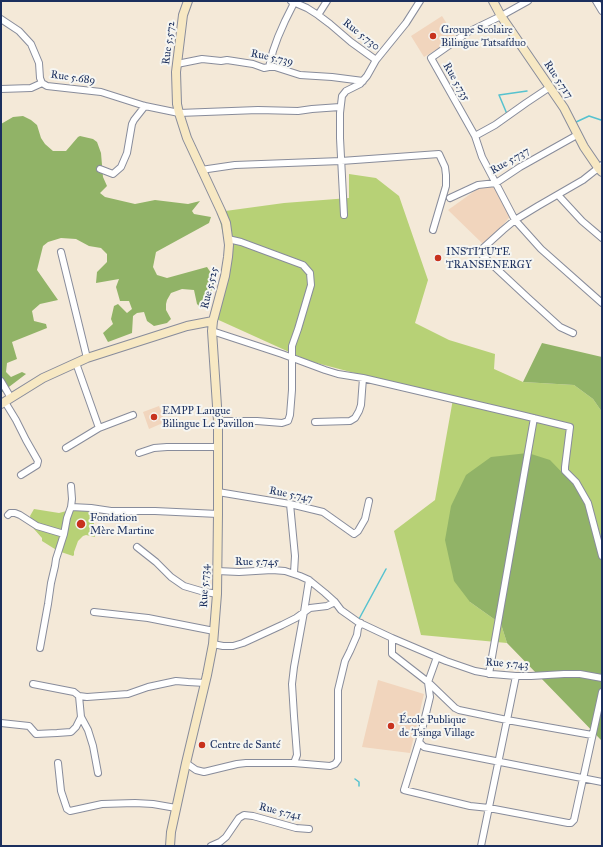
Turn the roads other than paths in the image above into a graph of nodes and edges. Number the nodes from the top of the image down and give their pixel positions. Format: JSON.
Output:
{"nodes":[{"id":1,"x":187,"y":1,"type":"edge"},
{"id":2,"x":292,"y":1,"type":"edge"},
{"id":3,"x":327,"y":1,"type":"edge"},
{"id":4,"x":420,"y":1,"type":"edge"},
{"id":5,"x":493,"y":1,"type":"edge"},
{"id":6,"x":528,"y":1,"type":"edge"},
{"id":7,"x":596,"y":1,"type":"edge"},
{"id":8,"x":602,"y":11,"type":"edge"},
{"id":9,"x":318,"y":15,"type":"junction"},
{"id":10,"x":501,"y":16,"type":"junction"},
{"id":11,"x":1,"y":19,"type":"edge"},
{"id":12,"x":376,"y":60,"type":"junction"},
{"id":13,"x":177,"y":64,"type":"junction"},
{"id":14,"x":269,"y":67,"type":"junction"},
{"id":15,"x":363,"y":81,"type":"junction"},
{"id":16,"x":42,"y":83,"type":"junction"},
{"id":17,"x":550,"y":87,"type":"junction"},
{"id":18,"x":1,"y":89,"type":"edge"},
{"id":19,"x":177,"y":89,"type":"joint"},
{"id":20,"x":145,"y":106,"type":"junction"},
{"id":21,"x":340,"y":107,"type":"junction"},
{"id":22,"x":179,"y":113,"type":"junction"},
{"id":23,"x":577,"y":134,"type":"junction"},
{"id":24,"x":475,"y":136,"type":"junction"},
{"id":25,"x":341,"y":161,"type":"junction"},
{"id":26,"x":601,"y":168,"type":"edge"},
{"id":27,"x":100,"y":169,"type":"dead end"},
{"id":28,"x":202,"y":170,"type":"junction"},
{"id":29,"x":496,"y":183,"type":"junction"},
{"id":30,"x":558,"y":195,"type":"junction"},
{"id":31,"x":450,"y":198,"type":"dead end"},
{"id":32,"x":344,"y":215,"type":"dead end"},
{"id":33,"x":515,"y":220,"type":"junction"},
{"id":34,"x":433,"y":230,"type":"dead end"},
{"id":35,"x":602,"y":238,"type":"edge"},
{"id":36,"x":228,"y":239,"type":"junction"},
{"id":37,"x":61,"y":252,"type":"dead end"},
{"id":38,"x":602,"y":303,"type":"edge"},
{"id":39,"x":213,"y":321,"type":"junction"},
{"id":40,"x":212,"y":331,"type":"junction"},
{"id":41,"x":574,"y":334,"type":"dead end"},
{"id":42,"x":86,"y":358,"type":"junction"},
{"id":43,"x":292,"y":358,"type":"junction"},
{"id":44,"x":76,"y":363,"type":"junction"},
{"id":45,"x":363,"y":378,"type":"junction"},
{"id":46,"x":1,"y":381,"type":"edge"},
{"id":47,"x":6,"y":401,"type":"edge"},
{"id":48,"x":133,"y":416,"type":"dead end"},
{"id":49,"x":534,"y":418,"type":"junction"},
{"id":50,"x":218,"y":421,"type":"junction"},
{"id":51,"x":315,"y":422,"type":"dead end"},
{"id":52,"x":99,"y":428,"type":"junction"},
{"id":53,"x":218,"y":447,"type":"junction"},
{"id":54,"x":66,"y":448,"type":"dead end"},
{"id":55,"x":139,"y":453,"type":"dead end"},
{"id":56,"x":21,"y":475,"type":"dead end"},
{"id":57,"x":72,"y":486,"type":"dead end"},
{"id":58,"x":218,"y":492,"type":"junction"},
{"id":59,"x":369,"y":501,"type":"dead end"},
{"id":60,"x":290,"y":504,"type":"junction"},
{"id":61,"x":71,"y":507,"type":"junction"},
{"id":62,"x":218,"y":514,"type":"junction"},
{"id":63,"x":8,"y":515,"type":"dead end"},
{"id":64,"x":64,"y":534,"type":"junction"},
{"id":65,"x":137,"y":547,"type":"dead end"},
{"id":66,"x":602,"y":556,"type":"edge"},
{"id":67,"x":217,"y":571,"type":"junction"},
{"id":68,"x":294,"y":574,"type":"junction"},
{"id":69,"x":309,"y":580,"type":"junction"},
{"id":70,"x":217,"y":594,"type":"junction"},
{"id":71,"x":335,"y":602,"type":"junction"},
{"id":72,"x":94,"y":612,"type":"dead end"},
{"id":73,"x":304,"y":612,"type":"junction"},
{"id":74,"x":361,"y":623,"type":"junction"},
{"id":75,"x":214,"y":631,"type":"junction"},
{"id":76,"x":392,"y":638,"type":"junction"},
{"id":77,"x":213,"y":644,"type":"junction"},
{"id":78,"x":40,"y":648,"type":"dead end"},
{"id":79,"x":437,"y":657,"type":"junction"},
{"id":80,"x":489,"y":674,"type":"junction"},
{"id":81,"x":516,"y":676,"type":"junction"},
{"id":82,"x":602,"y":678,"type":"edge"},
{"id":83,"x":428,"y":682,"type":"junction"},
{"id":84,"x":205,"y":683,"type":"junction"},
{"id":85,"x":33,"y":684,"type":"dead end"},
{"id":86,"x":602,"y":692,"type":"edge"},
{"id":87,"x":79,"y":696,"type":"junction"},
{"id":88,"x":81,"y":717,"type":"junction"},
{"id":89,"x":507,"y":720,"type":"junction"},
{"id":90,"x":1,"y":723,"type":"edge"},
{"id":91,"x":592,"y":735,"type":"junction"},
{"id":92,"x":419,"y":742,"type":"junction"},
{"id":93,"x":499,"y":762,"type":"junction"},
{"id":94,"x":58,"y":763,"type":"dead end"},
{"id":95,"x":186,"y":763,"type":"junction"},
{"id":96,"x":294,"y":764,"type":"junction"},
{"id":97,"x":98,"y":773,"type":"dead end"},
{"id":98,"x":583,"y":779,"type":"junction"},
{"id":99,"x":602,"y":782,"type":"edge"},
{"id":100,"x":176,"y":808,"type":"junction"},
{"id":101,"x":489,"y":808,"type":"junction"},
{"id":102,"x":309,"y":829,"type":"dead end"},
{"id":103,"x":170,"y":846,"type":"edge"},
{"id":104,"x":211,"y":846,"type":"edge"},
{"id":105,"x":481,"y":846,"type":"edge"}],
"edges":[{"from":1,"to":13,"type":"street","name":"Rue 5.572"},
{"from":2,"to":9,"type":"street","name":"Rue 5.730"},
{"from":2,"to":14,"type":"street"},
{"from":3,"to":9,"type":"street"},
{"from":4,"to":12,"type":"street","name":"Rue 5.730"},
{"from":5,"to":10,"type":"street","name":"Rue 5.717"},
{"from":6,"to":10,"type":"street","name":"Rue 5.735"},
{"from":7,"to":8,"type":"street"},
{"from":9,"to":12,"type":"street","name":"Rue 5.730"},
{"from":10,"to":17,"type":"street","name":"Rue 5.717"},
{"from":10,"to":24,"type":"street","name":"Rue 5.735"},
{"from":11,"to":16,"type":"street","name":"Rue 5.689"},
{"from":12,"to":15,"type":"street"},
{"from":13,"to":14,"type":"street","name":"Rue 5.739"},
{"from":13,"to":19,"type":"street","name":"Rue 5.572"},
{"from":14,"to":15,"type":"street","name":"Rue 5.739"},
{"from":15,"to":21,"type":"street"},
{"from":16,"to":18,"type":"street"},
{"from":16,"to":20,"type":"street","name":"Rue 5.689"},
{"from":17,"to":23,"type":"street","name":"Rue 5.717"},
{"from":17,"to":24,"type":"street"},
{"from":19,"to":22,"type":"street","name":"Rue 5.525"},
{"from":20,"to":22,"type":"street","name":"Rue 5.689"},
{"from":20,"to":27,"type":"street"},
{"from":21,"to":22,"type":"street","name":"Rue 5.689"},
{"from":21,"to":25,"type":"street"},
{"from":22,"to":28,"type":"street","name":"Rue 5.525"},
{"from":23,"to":26,"type":"street","name":"Rue 5.717"},
{"from":23,"to":29,"type":"street","name":"Rue 5.737"},
{"from":24,"to":29,"type":"street"},
{"from":25,"to":28,"type":"street"},
{"from":25,"to":32,"type":"street"},
{"from":25,"to":34,"type":"street"},
{"from":26,"to":30,"type":"street"},
{"from":28,"to":36,"type":"street","name":"Rue 5.525"},
{"from":29,"to":31,"type":"street","name":"Rue 5.737"},
{"from":29,"to":33,"type":"street"},
{"from":30,"to":33,"type":"street"},
{"from":30,"to":35,"type":"street"},
{"from":33,"to":38,"type":"street"},
{"from":33,"to":41,"type":"street"},
{"from":36,"to":39,"type":"street","name":"Rue 5.525"},
{"from":36,"to":43,"type":"street"},
{"from":37,"to":42,"type":"street"},
{"from":39,"to":40,"type":"street","name":"Rue 5.734"},
{"from":39,"to":42,"type":"street","name":"Rue 5.525"},
{"from":40,"to":43,"type":"street"},
{"from":40,"to":50,"type":"street","name":"Rue 5.734"},
{"from":42,"to":44,"type":"street","name":"Rue 5.525"},
{"from":43,"to":45,"type":"street"},
{"from":43,"to":50,"type":"street"},
{"from":44,"to":47,"type":"street","name":"Rue 5.525"},
{"from":44,"to":52,"type":"street"},
{"from":45,"to":49,"type":"street"},
{"from":45,"to":51,"type":"street"},
{"from":46,"to":47,"type":"street"},
{"from":47,"to":56,"type":"street"},
{"from":48,"to":52,"type":"street"},
{"from":49,"to":66,"type":"street"},
{"from":49,"to":80,"type":"street"},
{"from":50,"to":53,"type":"street","name":"Rue 5.734"},
{"from":52,"to":54,"type":"street"},
{"from":53,"to":55,"type":"street"},
{"from":53,"to":58,"type":"street","name":"Rue 5.734"},
{"from":57,"to":61,"type":"street"},
{"from":58,"to":60,"type":"street","name":"Rue 5.747"},
{"from":58,"to":62,"type":"street","name":"Rue 5.734"},
{"from":59,"to":60,"type":"street","name":"Rue 5.747"},
{"from":60,"to":68,"type":"street"},
{"from":61,"to":62,"type":"street"},
{"from":61,"to":64,"type":"street"},
{"from":62,"to":67,"type":"street","name":"Rue 5.734"},
{"from":63,"to":64,"type":"street"},
{"from":64,"to":78,"type":"street"},
{"from":65,"to":70,"type":"street"},
{"from":67,"to":68,"type":"street","name":"Rue 5.745"},
{"from":67,"to":70,"type":"street","name":"Rue 5.734"},
{"from":68,"to":69,"type":"street","name":"Rue 5.745"},
{"from":69,"to":71,"type":"street","name":"Rue 5.745"},
{"from":69,"to":73,"type":"street"},
{"from":70,"to":75,"type":"street","name":"Rue 5.734"},
{"from":71,"to":73,"type":"street"},
{"from":71,"to":74,"type":"street","name":"Rue 5.743"},
{"from":72,"to":75,"type":"street"},
{"from":73,"to":77,"type":"street"},
{"from":73,"to":96,"type":"street"},
{"from":74,"to":76,"type":"street","name":"Rue 5.743"},
{"from":74,"to":96,"type":"street"},
{"from":75,"to":77,"type":"street","name":"Rue 5.734"},
{"from":76,"to":79,"type":"street","name":"Rue 5.743"},
{"from":76,"to":83,"type":"street"},
{"from":77,"to":84,"type":"street","name":"Rue 5.734"},
{"from":79,"to":80,"type":"street","name":"Rue 5.743"},
{"from":79,"to":83,"type":"street"},
{"from":80,"to":81,"type":"street","name":"Rue 5.743"},
{"from":81,"to":82,"type":"street","name":"Rue 5.743"},
{"from":81,"to":89,"type":"street"},
{"from":83,"to":89,"type":"street"},
{"from":83,"to":92,"type":"street"},
{"from":84,"to":87,"type":"street"},
{"from":84,"to":95,"type":"street","name":"Rue 5.734"},
{"from":85,"to":87,"type":"street"},
{"from":86,"to":91,"type":"street"},
{"from":87,"to":88,"type":"street"},
{"from":88,"to":90,"type":"street"},
{"from":88,"to":97,"type":"street"},
{"from":89,"to":91,"type":"street"},
{"from":89,"to":93,"type":"street"},
{"from":91,"to":98,"type":"street"},
{"from":92,"to":93,"type":"street"},
{"from":92,"to":101,"type":"street"},
{"from":93,"to":98,"type":"street"},
{"from":93,"to":101,"type":"street"},
{"from":94,"to":100,"type":"street"},
{"from":95,"to":96,"type":"street"},
{"from":95,"to":100,"type":"street","name":"Rue 5.734"},
{"from":98,"to":99,"type":"street"},
{"from":98,"to":101,"type":"street"},
{"from":100,"to":103,"type":"street","name":"Rue 5.734"},
{"from":101,"to":105,"type":"street"},
{"from":102,"to":104,"type":"street","name":"Rue 5.741"}]}
